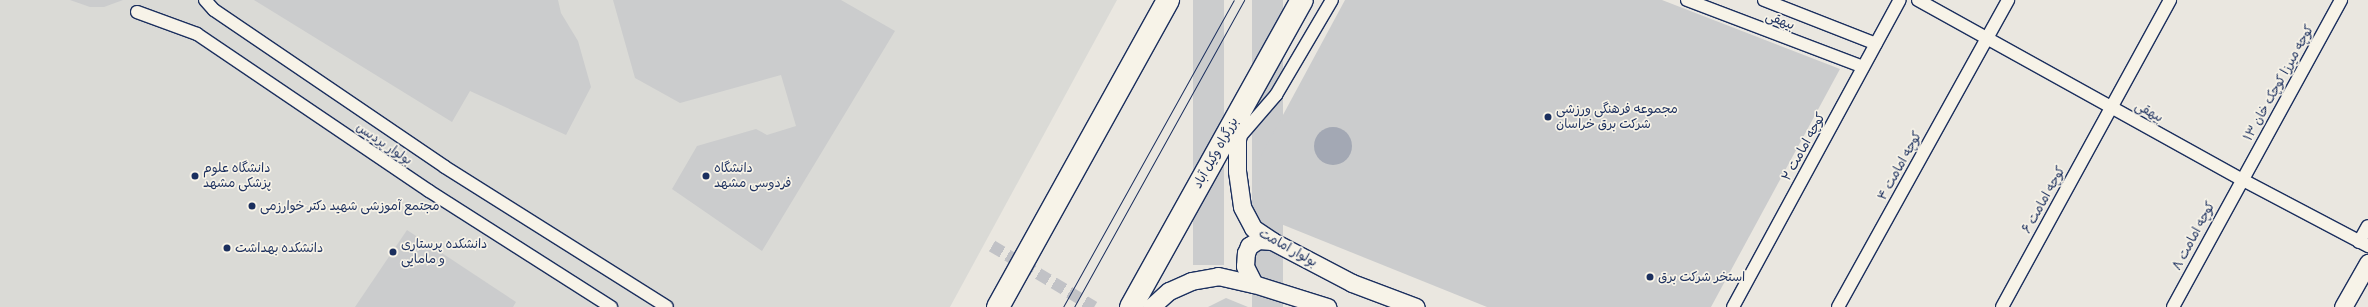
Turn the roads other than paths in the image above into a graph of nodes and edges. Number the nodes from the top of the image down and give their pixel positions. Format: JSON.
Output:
{"nodes":[{"id":1,"x":206,"y":0,"type":"edge"},
{"id":2,"x":1168,"y":0,"type":"edge"},
{"id":3,"x":1302,"y":0,"type":"edge"},
{"id":4,"x":1332,"y":0,"type":"edge"},
{"id":5,"x":1687,"y":0,"type":"edge"},
{"id":6,"x":1764,"y":0,"type":"edge"},
{"id":7,"x":1900,"y":0,"type":"edge"},
{"id":8,"x":1918,"y":0,"type":"edge"},
{"id":9,"x":2008,"y":0,"type":"edge"},
{"id":10,"x":2170,"y":0,"type":"edge"},
{"id":11,"x":2341,"y":0,"type":"edge"},
{"id":12,"x":137,"y":12,"type":"dead end"},
{"id":13,"x":1987,"y":38,"type":"junction"},
{"id":14,"x":1876,"y":44,"type":"junction"},
{"id":15,"x":1863,"y":68,"type":"junction"},
{"id":16,"x":1243,"y":106,"type":"junction"},
{"id":17,"x":2111,"y":107,"type":"junction"},
{"id":18,"x":1237,"y":140,"type":"junction"},
{"id":19,"x":2241,"y":179,"type":"junction"},
{"id":20,"x":2368,"y":226,"type":"edge"},
{"id":21,"x":1272,"y":241,"type":"junction"},
{"id":22,"x":2364,"y":244,"type":"edge"},
{"id":23,"x":2368,"y":263,"type":"edge"},
{"id":24,"x":1254,"y":284,"type":"junction"},
{"id":25,"x":612,"y":307,"type":"edge"},
{"id":26,"x":667,"y":307,"type":"edge"},
{"id":27,"x":998,"y":307,"type":"edge"},
{"id":28,"x":1131,"y":307,"type":"edge"},
{"id":29,"x":1151,"y":307,"type":"edge"},
{"id":30,"x":1327,"y":307,"type":"edge"},
{"id":31,"x":1416,"y":307,"type":"edge"},
{"id":32,"x":1732,"y":307,"type":"edge"},
{"id":33,"x":1838,"y":307,"type":"edge"},
{"id":34,"x":2002,"y":307,"type":"edge"},
{"id":35,"x":2173,"y":307,"type":"edge"},
{"id":36,"x":2343,"y":307,"type":"edge"}],
"edges":[{"from":1,"to":26,"type":"street","name":"بولوار پردیس"},
{"from":2,"to":27,"type":"highway"},
{"from":3,"to":16,"type":"highway","name":"بزرگراه وکیل آباد"},
{"from":4,"to":18,"type":"street"},
{"from":5,"to":15,"type":"street","name":"بیهقی"},
{"from":6,"to":14,"type":"street","name":"بیهقی"},
{"from":7,"to":14,"type":"street","name":"کوچه امامت ۲"},
{"from":8,"to":13,"type":"street","name":"بیهقی"},
{"from":9,"to":13,"type":"street","name":"کوچه امامت ۴"},
{"from":10,"to":17,"type":"street","name":"کوچه امامت ۶"},
{"from":11,"to":19,"type":"street","name":"کوچه میرزا کوچک خان ۱۳"},
{"from":12,"to":25,"type":"street","name":"بولوار پردیس"},
{"from":13,"to":17,"type":"street","name":"بیهقی"},
{"from":13,"to":33,"type":"street","name":"کوچه امامت ۴"},
{"from":14,"to":15,"type":"street","name":"کوچه امامت ۲"},
{"from":15,"to":32,"type":"street","name":"کوچه امامت ۲"},
{"from":16,"to":18,"type":"main road","name":"بولوار امامت"},
{"from":16,"to":28,"type":"highway","name":"بزرگراه وکیل آباد"},
{"from":17,"to":19,"type":"street","name":"بیهقی"},
{"from":17,"to":34,"type":"street","name":"کوچه امامت ۶"},
{"from":18,"to":21,"type":"main road","name":"بولوار امامت"},
{"from":19,"to":22,"type":"street","name":"بیهقی"},
{"from":19,"to":35,"type":"street","name":"کوچه امامت ۸"},
{"from":20,"to":22,"type":"street"},
{"from":21,"to":24,"type":"main road"},
{"from":21,"to":31,"type":"main road","name":"بولوار امامت"},
{"from":23,"to":36,"type":"main road"},
{"from":24,"to":29,"type":"main road"},
{"from":24,"to":30,"type":"main road"}]}
